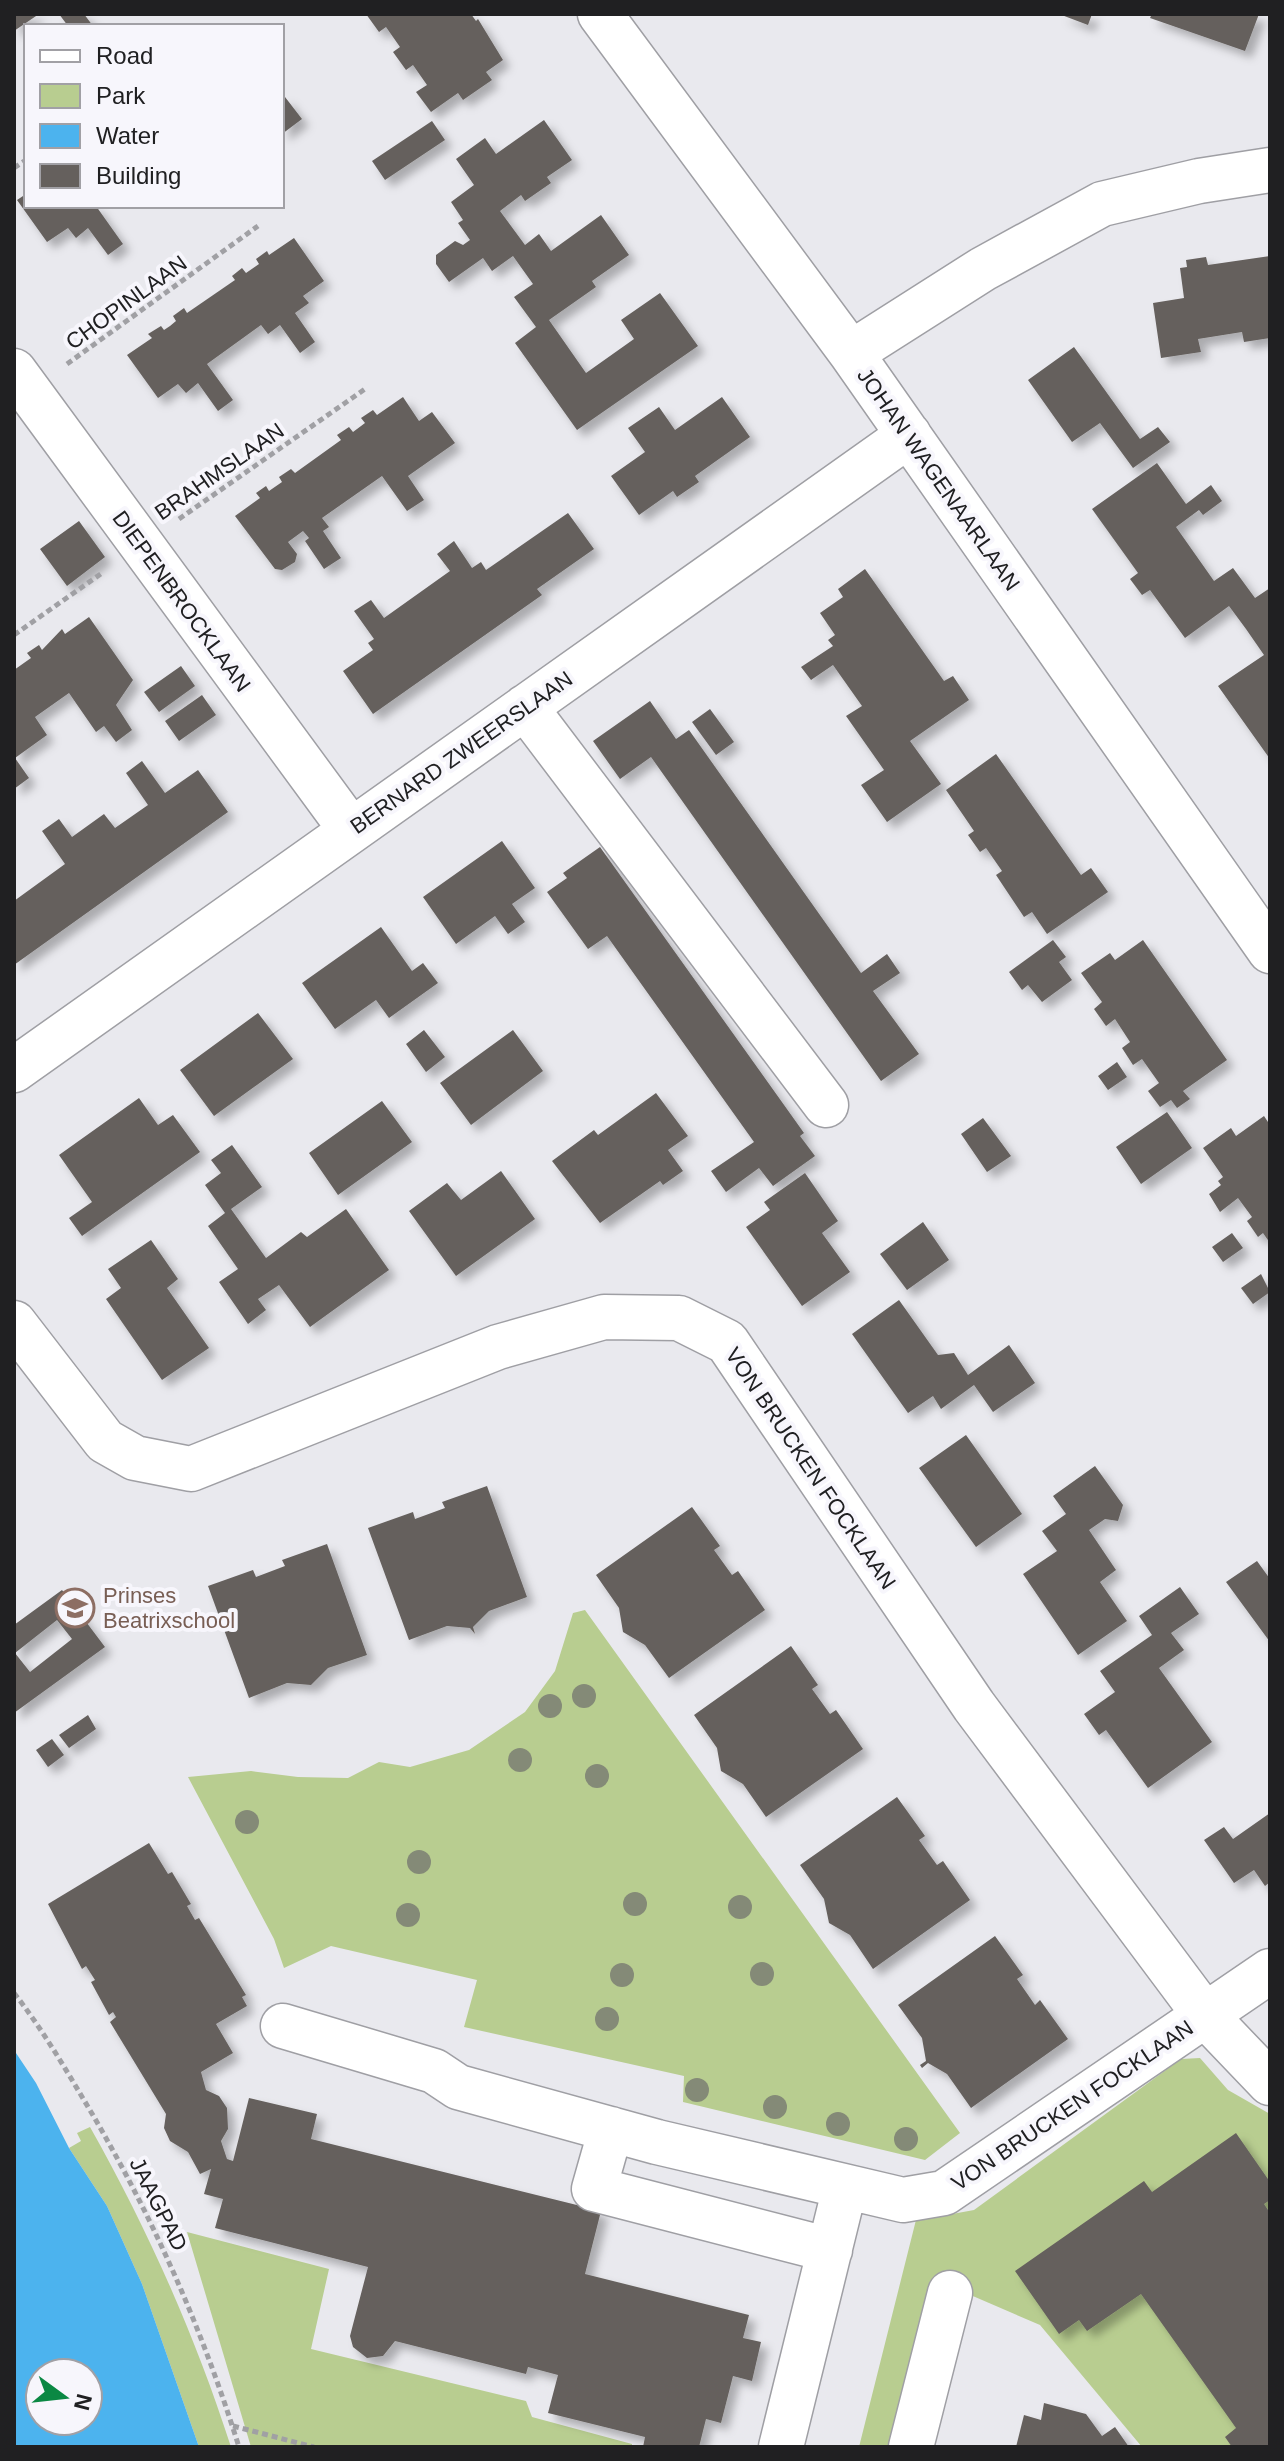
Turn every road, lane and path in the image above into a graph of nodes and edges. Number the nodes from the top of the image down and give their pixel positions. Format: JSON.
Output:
{"nodes":[{"id":1,"x":600,"y":14,"type":"edge"},
{"id":2,"x":1270,"y":170,"type":"edge"},
{"id":3,"x":258,"y":226,"type":"dead end"},
{"id":4,"x":851,"y":353,"type":"junction"},
{"id":5,"x":21,"y":382,"type":"edge"},
{"id":6,"x":365,"y":389,"type":"dead end"},
{"id":7,"x":909,"y":435,"type":"junction"},
{"id":8,"x":141,"y":545,"type":"junction"},
{"id":9,"x":14,"y":635,"type":"edge"},
{"id":10,"x":525,"y":707,"type":"junction"},
{"id":11,"x":351,"y":830,"type":"junction"},
{"id":12,"x":1270,"y":951,"type":"edge"},
{"id":13,"x":14,"y":1070,"type":"edge"},
{"id":14,"x":826,"y":1105,"type":"dead end"},
{"id":15,"x":14,"y":1323,"type":"edge"},
{"id":16,"x":1270,"y":1971,"type":"edge"},
{"id":17,"x":14,"y":1993,"type":"edge"},
{"id":18,"x":1204,"y":2014,"type":"junction"},
{"id":19,"x":283,"y":2026,"type":"dead end"},
{"id":20,"x":1270,"y":2083,"type":"edge"},
{"id":21,"x":611,"y":2129,"type":"junction"},
{"id":22,"x":845,"y":2187,"type":"junction"},
{"id":23,"x":830,"y":2250,"type":"junction"},
{"id":24,"x":950,"y":2293,"type":"dead end"},
{"id":25,"x":233,"y":2426,"type":"junction"},
{"id":26,"x":239,"y":2447,"type":"edge"},
{"id":27,"x":314,"y":2447,"type":"edge"},
{"id":28,"x":781,"y":2447,"type":"edge"},
{"id":29,"x":911,"y":2447,"type":"edge"}],
"edges":[{"from":1,"to":4,"type":"street","name":"JOHAN WAGENAARLAAN"},
{"from":2,"to":4,"type":"street"},
{"from":3,"to":5,"type":"path","name":"CHOPINLAAN"},
{"from":4,"to":7,"type":"street","name":"JOHAN WAGENAARLAAN"},
{"from":5,"to":8,"type":"street","name":"DIEPENBROCKLAAN"},
{"from":6,"to":8,"type":"path","name":"BRAHMSLAAN"},
{"from":7,"to":10,"type":"street","name":"BERNARD ZWEERSLAAN"},
{"from":7,"to":12,"type":"street","name":"JOHAN WAGENAARLAAN"},
{"from":8,"to":9,"type":"path","name":"BRAHMSLAAN"},
{"from":8,"to":11,"type":"street","name":"DIEPENBROCKLAAN"},
{"from":10,"to":11,"type":"street","name":"BERNARD ZWEERSLAAN"},
{"from":10,"to":14,"type":"street"},
{"from":11,"to":13,"type":"street","name":"BERNARD ZWEERSLAAN"},
{"from":15,"to":18,"type":"street","name":"VON BRUCKEN FOCKLAAN"},
{"from":16,"to":18,"type":"street","name":"VON BRUCKEN FOCKLAAN"},
{"from":17,"to":25,"type":"path","name":"JAAGPAD"},
{"from":18,"to":20,"type":"street","name":"VON BRUCKEN FOCKLAAN"},
{"from":18,"to":22,"type":"street","name":"VON BRUCKEN FOCKLAAN"},
{"from":19,"to":21,"type":"street","name":"VON BRUCKEN FOCKLAAN"},
{"from":21,"to":22,"type":"street","name":"VON BRUCKEN FOCKLAAN"},
{"from":21,"to":23,"type":"street"},
{"from":22,"to":23,"type":"street"},
{"from":23,"to":28,"type":"street"},
{"from":24,"to":29,"type":"street"},
{"from":25,"to":26,"type":"path","name":"JAAGPAD"},
{"from":25,"to":27,"type":"path"}]}
